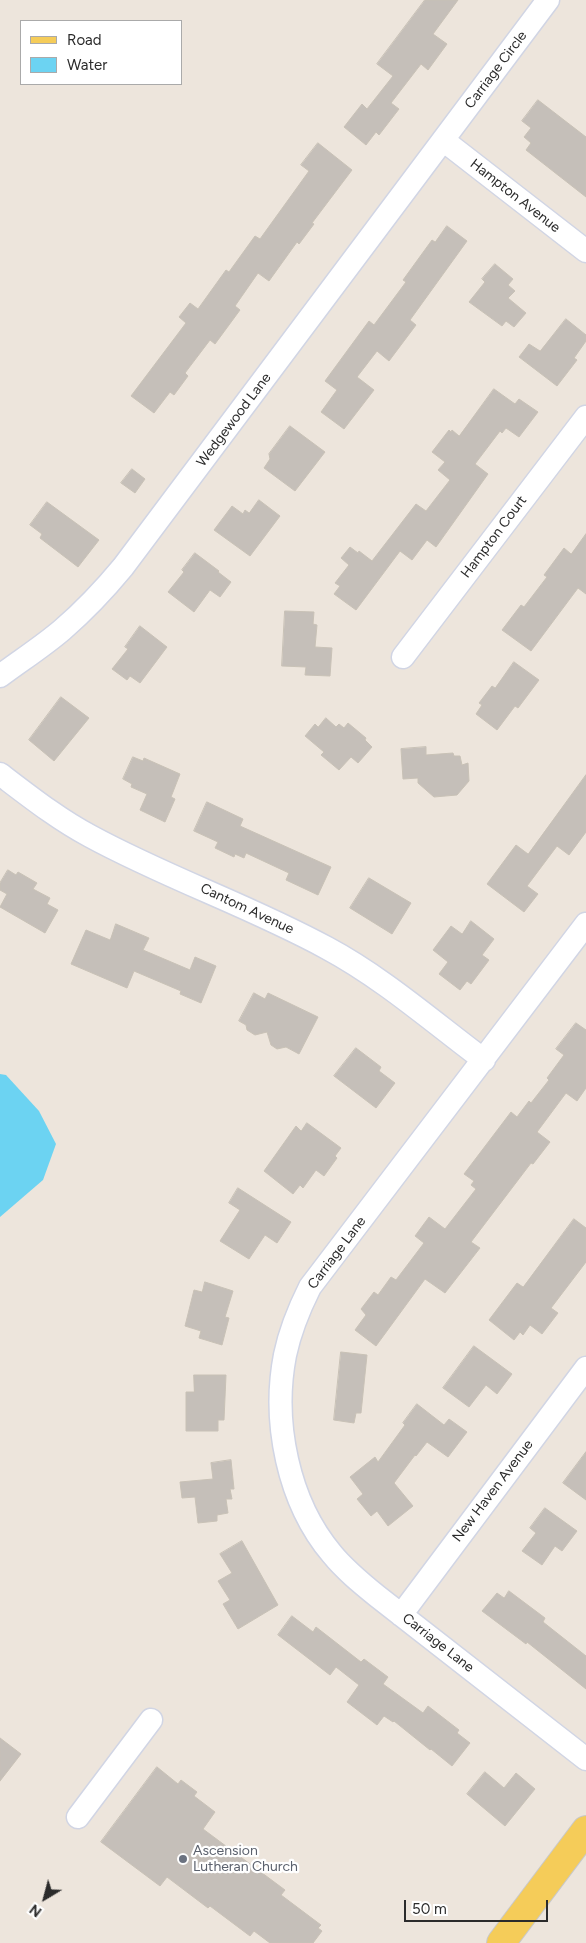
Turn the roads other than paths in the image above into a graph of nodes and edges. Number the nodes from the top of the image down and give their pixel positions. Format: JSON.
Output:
{"nodes":[{"id":1,"x":548,"y":0,"type":"edge"},
{"id":2,"x":444,"y":140,"type":"junction"},
{"id":3,"x":586,"y":251,"type":"edge"},
{"id":4,"x":586,"y":417,"type":"edge"},
{"id":5,"x":403,"y":657,"type":"dead end"},
{"id":6,"x":0,"y":676,"type":"edge"},
{"id":7,"x":0,"y":774,"type":"edge"},
{"id":8,"x":586,"y":924,"type":"edge"},
{"id":9,"x":484,"y":1060,"type":"junction"},
{"id":10,"x":586,"y":1368,"type":"edge"},
{"id":11,"x":401,"y":1615,"type":"junction"},
{"id":12,"x":151,"y":1720,"type":"dead end"},
{"id":13,"x":586,"y":1759,"type":"edge"},
{"id":14,"x":78,"y":1817,"type":"dead end"},
{"id":15,"x":586,"y":1830,"type":"edge"},
{"id":16,"x":501,"y":1943,"type":"edge"}],
"edges":[{"from":1,"to":2,"type":"street","name":"Carriage Circle"},
{"from":2,"to":3,"type":"street","name":"Hampton Avenue"},
{"from":2,"to":6,"type":"street","name":"Wedgewood Lane"},
{"from":4,"to":5,"type":"street","name":"Hampton Court"},
{"from":7,"to":9,"type":"street","name":"Cantom Avenue"},
{"from":8,"to":9,"type":"street","name":"Carriage Lane"},
{"from":9,"to":11,"type":"street","name":"Carriage Lane"},
{"from":10,"to":11,"type":"street","name":"New Haven Avenue"},
{"from":11,"to":13,"type":"street","name":"Carriage Lane"},
{"from":12,"to":14,"type":"street"},
{"from":15,"to":16,"type":"main road"}]}
